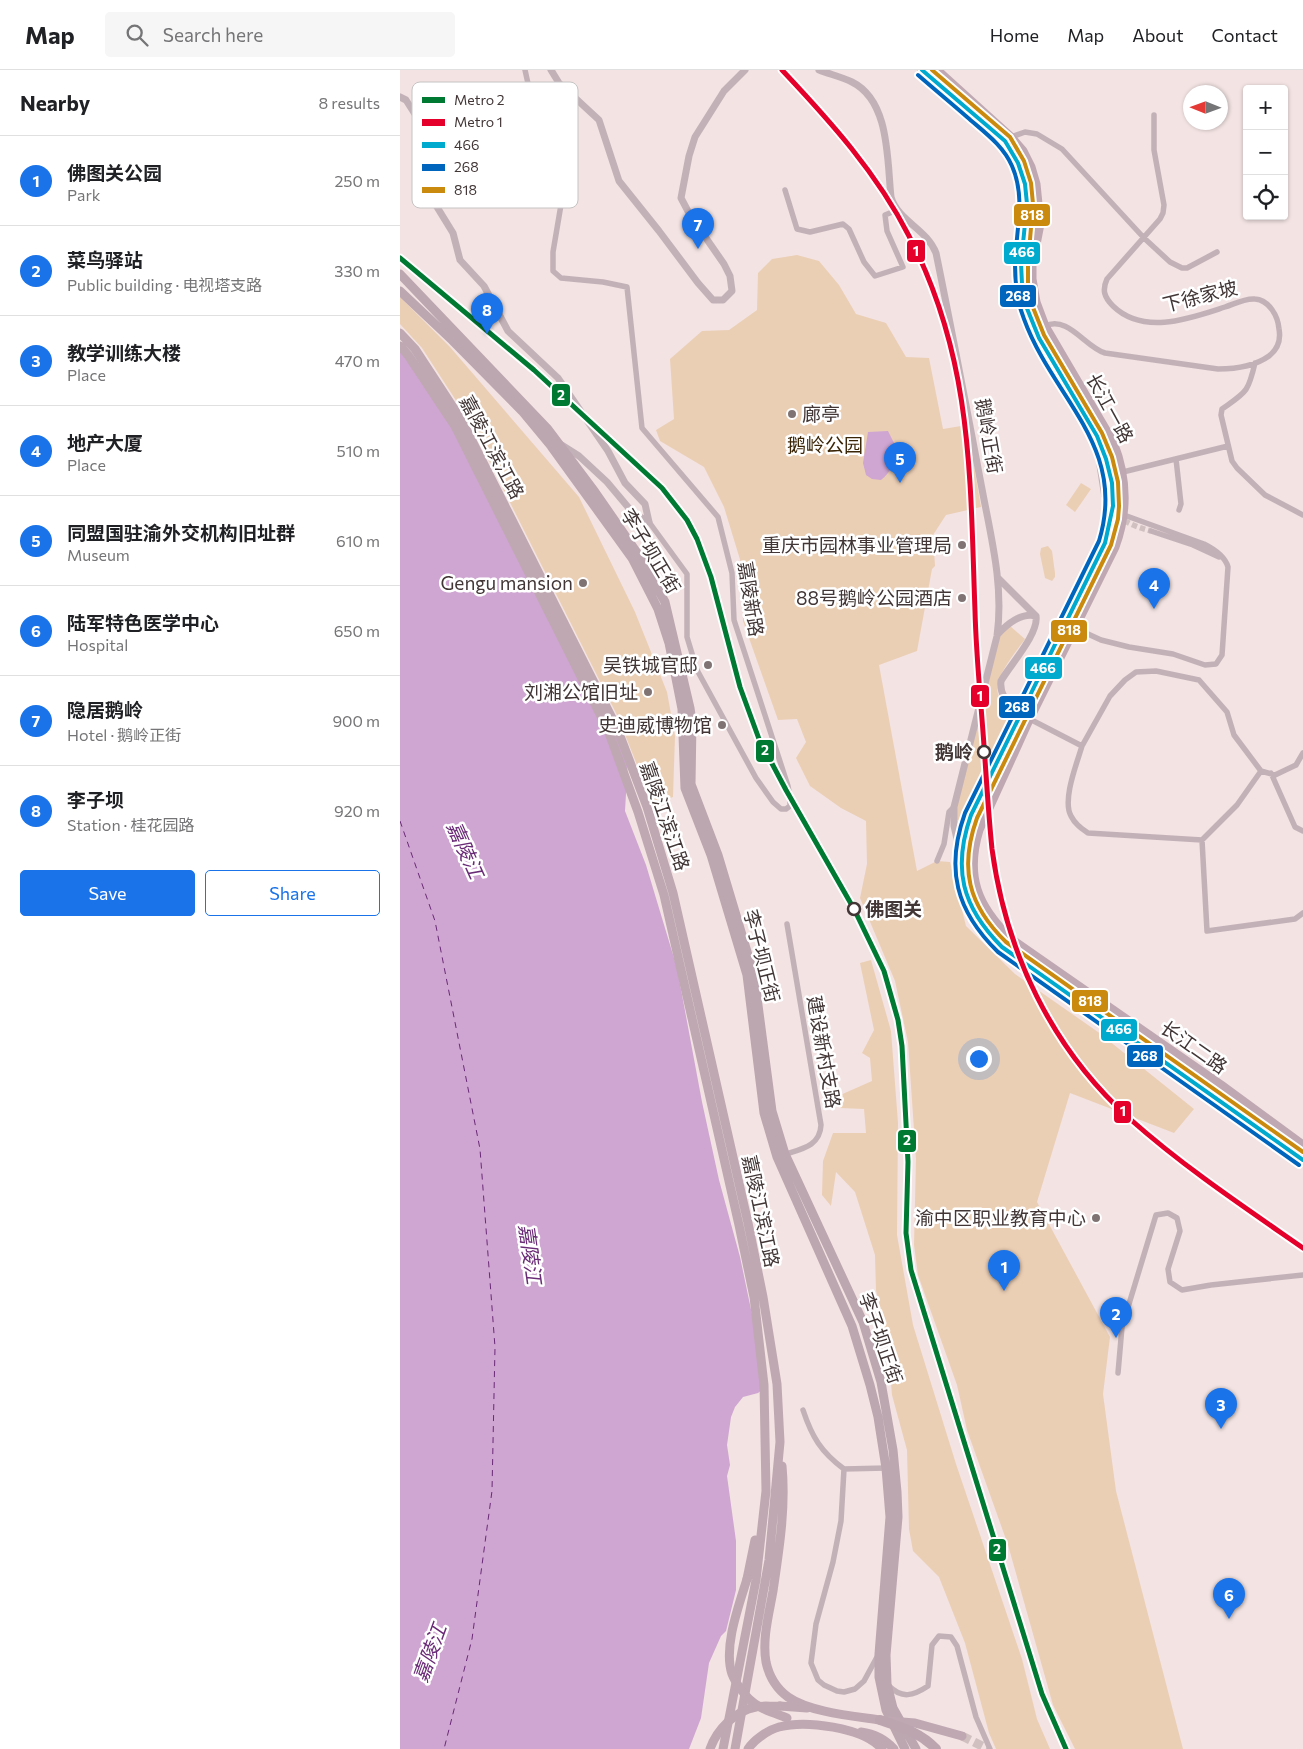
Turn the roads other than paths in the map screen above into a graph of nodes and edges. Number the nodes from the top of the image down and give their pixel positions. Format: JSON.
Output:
{"nodes":[{"id":1,"x":551,"y":70,"type":"edge"},
{"id":2,"x":744,"y":70,"type":"edge"},
{"id":3,"x":819,"y":70,"type":"edge"},
{"id":4,"x":922,"y":70,"type":"edge"},
{"id":5,"x":937,"y":70,"type":"edge"},
{"id":6,"x":558,"y":82,"type":"edge"},
{"id":7,"x":400,"y":97,"type":"edge"},
{"id":8,"x":578,"y":101,"type":"edge"},
{"id":9,"x":412,"y":109,"type":"edge"},
{"id":10,"x":1154,"y":115,"type":"dead end"},
{"id":11,"x":1011,"y":137,"type":"junction"},
{"id":12,"x":785,"y":190,"type":"dead end"},
{"id":13,"x":438,"y":208,"type":"edge"},
{"id":14,"x":560,"y":208,"type":"edge"},
{"id":15,"x":897,"y":210,"type":"junction"},
{"id":16,"x":1144,"y":238,"type":"junction"},
{"id":17,"x":1217,"y":252,"type":"dead end"},
{"id":18,"x":400,"y":274,"type":"edge"},
{"id":19,"x":400,"y":291,"type":"edge"},
{"id":20,"x":1045,"y":326,"type":"junction"},
{"id":21,"x":400,"y":333,"type":"edge"},
{"id":22,"x":400,"y":346,"type":"edge"},
{"id":23,"x":1255,"y":363,"type":"junction"},
{"id":24,"x":1094,"y":431,"type":"junction"},
{"id":25,"x":558,"y":443,"type":"junction"},
{"id":26,"x":1228,"y":446,"type":"junction"},
{"id":27,"x":1176,"y":459,"type":"junction"},
{"id":28,"x":1123,"y":472,"type":"junction"},
{"id":29,"x":1108,"y":503,"type":"tunnel mouth"},
{"id":30,"x":1179,"y":510,"type":"dead end"},
{"id":31,"x":1124,"y":515,"type":"junction"},
{"id":32,"x":1303,"y":515,"type":"edge"},
{"id":33,"x":649,"y":522,"type":"junction"},
{"id":34,"x":1151,"y":531,"type":"tunnel mouth"},
{"id":35,"x":1224,"y":558,"type":"junction"},
{"id":36,"x":998,"y":578,"type":"junction"},
{"id":37,"x":1036,"y":616,"type":"junction"},
{"id":38,"x":1075,"y":628,"type":"junction"},
{"id":39,"x":997,"y":636,"type":"junction"},
{"id":40,"x":1020,"y":714,"type":"junction"},
{"id":41,"x":1029,"y":720,"type":"junction"},
{"id":42,"x":1082,"y":746,"type":"junction"},
{"id":43,"x":1303,"y":753,"type":"edge"},
{"id":44,"x":1261,"y":770,"type":"junction"},
{"id":45,"x":1271,"y":774,"type":"junction"},
{"id":46,"x":954,"y":807,"type":"junction"},
{"id":47,"x":1303,"y":831,"type":"edge"},
{"id":48,"x":1202,"y":840,"type":"junction"},
{"id":49,"x":961,"y":855,"type":"junction"},
{"id":50,"x":937,"y":860,"type":"dead end"},
{"id":51,"x":972,"y":868,"type":"joint"},
{"id":52,"x":1303,"y":913,"type":"edge"},
{"id":53,"x":787,"y":924,"type":"dead end"},
{"id":54,"x":747,"y":961,"type":"junction"},
{"id":55,"x":1303,"y":1145,"type":"edge"},
{"id":56,"x":781,"y":1156,"type":"junction"},
{"id":57,"x":1303,"y":1160,"type":"edge"},
{"id":58,"x":1303,"y":1275,"type":"edge"},
{"id":59,"x":758,"y":1297,"type":"junction"},
{"id":60,"x":1118,"y":1373,"type":"dead end"},
{"id":61,"x":803,"y":1410,"type":"dead end"},
{"id":62,"x":780,"y":1442,"type":"junction"},
{"id":63,"x":886,"y":1468,"type":"junction"},
{"id":64,"x":844,"y":1470,"type":"junction"},
{"id":65,"x":766,"y":1491,"type":"junction"},
{"id":66,"x":879,"y":1654,"type":"junction"},
{"id":67,"x":887,"y":1684,"type":"junction"},
{"id":68,"x":815,"y":1709,"type":"junction"},
{"id":69,"x":880,"y":1720,"type":"junction"},
{"id":70,"x":819,"y":1726,"type":"junction"},
{"id":71,"x":843,"y":1730,"type":"junction"},
{"id":72,"x":962,"y":1736,"type":"tunnel mouth"},
{"id":73,"x":710,"y":1749,"type":"edge"},
{"id":74,"x":723,"y":1749,"type":"edge"},
{"id":75,"x":735,"y":1749,"type":"edge"},
{"id":76,"x":748,"y":1749,"type":"edge"},
{"id":77,"x":882,"y":1749,"type":"edge"},
{"id":78,"x":894,"y":1749,"type":"edge"},
{"id":79,"x":905,"y":1749,"type":"edge"},
{"id":80,"x":916,"y":1749,"type":"edge"},
{"id":81,"x":936,"y":1749,"type":"edge"},
{"id":82,"x":990,"y":1749,"type":"edge"}],
"edges":[{"from":1,"to":6,"type":"street"},
{"from":2,"to":8,"type":"street"},
{"from":3,"to":15,"type":"street"},
{"from":4,"to":24,"type":"main road","name":"长江一路"},
{"from":5,"to":11,"type":"main road","name":"长江一路"},
{"from":7,"to":9,"type":"street"},
{"from":10,"to":16,"type":"street"},
{"from":11,"to":16,"type":"street"},
{"from":11,"to":20,"type":"main road","name":"长江一路"},
{"from":12,"to":15,"type":"street"},
{"from":13,"to":33,"type":"street"},
{"from":14,"to":33,"type":"street","name":"嘉陵新路"},
{"from":15,"to":36,"type":"street","name":"鹅岭正街"},
{"from":16,"to":17,"type":"street"},
{"from":16,"to":23,"type":"street","name":"下徐家坡"},
{"from":18,"to":25,"type":"main road","name":"李子坝正街"},
{"from":19,"to":54,"type":"main road","name":"李子坝正街"},
{"from":20,"to":23,"type":"street","name":"下徐家坡"},
{"from":20,"to":28,"type":"main road","name":"长江一路"},
{"from":21,"to":59,"type":"main road","name":"嘉陵江滨江路"},
{"from":22,"to":59,"type":"main road","name":"嘉陵江滨江路"},
{"from":23,"to":26,"type":"street"},
{"from":24,"to":29,"type":"street"},
{"from":24,"to":40,"type":"main road","name":"长江一路"},
{"from":25,"to":33,"type":"street","name":"嘉陵新路"},
{"from":25,"to":54,"type":"main road","name":"李子坝正街"},
{"from":26,"to":27,"type":"street"},
{"from":26,"to":32,"type":"street"},
{"from":27,"to":28,"type":"street"},
{"from":27,"to":30,"type":"street"},
{"from":28,"to":31,"type":"main road","name":"长江一路"},
{"from":31,"to":35,"type":"street"},
{"from":31,"to":38,"type":"main road","name":"长江一路"},
{"from":34,"to":35,"type":"street"},
{"from":35,"to":38,"type":"street"},
{"from":36,"to":37,"type":"street"},
{"from":36,"to":39,"type":"street","name":"鹅岭正街"},
{"from":37,"to":39,"type":"street"},
{"from":37,"to":40,"type":"street"},
{"from":38,"to":41,"type":"main road","name":"长江一路"},
{"from":39,"to":46,"type":"street","name":"鹅岭正街"},
{"from":40,"to":41,"type":"street"},
{"from":40,"to":49,"type":"main road","name":"长江一路"},
{"from":41,"to":42,"type":"street"},
{"from":41,"to":51,"type":"main road","name":"长江一路"},
{"from":42,"to":44,"type":"street"},
{"from":42,"to":48,"type":"street"},
{"from":43,"to":45,"type":"street"},
{"from":44,"to":45,"type":"street"},
{"from":44,"to":48,"type":"street"},
{"from":45,"to":47,"type":"street"},
{"from":46,"to":49,"type":"street","name":"鹅岭正街"},
{"from":46,"to":50,"type":"street"},
{"from":48,"to":52,"type":"street"},
{"from":49,"to":57,"type":"main road","name":"长江二路"},
{"from":51,"to":55,"type":"main road","name":"长江二路"},
{"from":53,"to":56,"type":"street","name":"建设新村支路"},
{"from":54,"to":56,"type":"main road","name":"李子坝正街"},
{"from":56,"to":63,"type":"main road","name":"李子坝正街"},
{"from":56,"to":67,"type":"main road","name":"李子坝正街"},
{"from":58,"to":60,"type":"street"},
{"from":59,"to":62,"type":"main road"},
{"from":59,"to":65,"type":"main road"},
{"from":61,"to":64,"type":"street"},
{"from":62,"to":68,"type":"main road"},
{"from":62,"to":75,"type":"main road","bridge":true},
{"from":63,"to":64,"type":"street"},
{"from":63,"to":66,"type":"main road","name":"李子坝正街"},
{"from":64,"to":66,"type":"street"},
{"from":65,"to":70,"type":"main road","bridge":true},
{"from":65,"to":74,"type":"main road","bridge":true},
{"from":66,"to":79,"type":"main road","name":"李子坝正街"},
{"from":67,"to":80,"type":"main road","name":"李子坝正街"},
{"from":67,"to":82,"type":"street"},
{"from":68,"to":69,"type":"main road"},
{"from":68,"to":73,"type":"main road","bridge":true},
{"from":69,"to":72,"type":"main road","bridge":true},
{"from":69,"to":81,"type":"highway","bridge":true},
{"from":70,"to":71,"type":"main road"},
{"from":70,"to":76,"type":"main road"},
{"from":71,"to":77,"type":"main road"},
{"from":71,"to":78,"type":"main road"}]}
